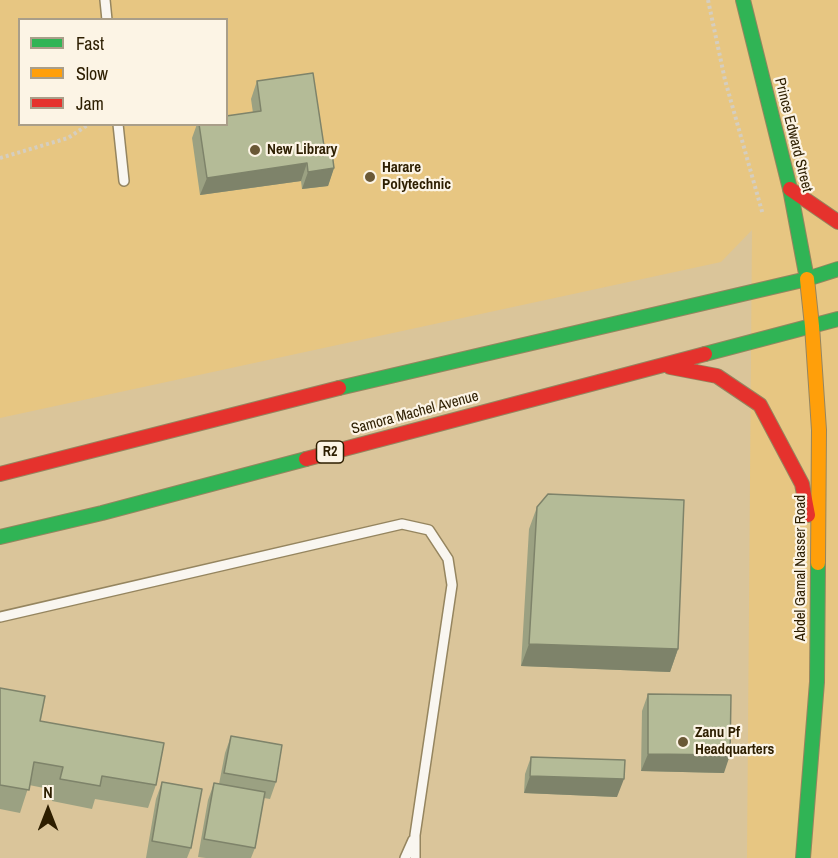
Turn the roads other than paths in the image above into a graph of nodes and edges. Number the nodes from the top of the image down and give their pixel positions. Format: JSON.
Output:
{"nodes":[{"id":1,"x":105,"y":0,"type":"edge"},
{"id":2,"x":743,"y":0,"type":"edge"},
{"id":3,"x":107,"y":18,"type":"edge"},
{"id":4,"x":118,"y":126,"type":"edge"},
{"id":5,"x":124,"y":181,"type":"dead end"},
{"id":6,"x":790,"y":189,"type":"junction"},
{"id":7,"x":838,"y":222,"type":"edge"},
{"id":8,"x":838,"y":269,"type":"edge"},
{"id":9,"x":807,"y":279,"type":"junction"},
{"id":10,"x":838,"y":319,"type":"edge"},
{"id":11,"x":812,"y":326,"type":"junction"},
{"id":12,"x":659,"y":365,"type":"junction"},
{"id":13,"x":0,"y":474,"type":"edge"},
{"id":14,"x":0,"y":537,"type":"edge"},
{"id":15,"x":817,"y":556,"type":"junction"},
{"id":16,"x":0,"y":617,"type":"edge"},
{"id":17,"x":415,"y":835,"type":"junction"},
{"id":18,"x":405,"y":858,"type":"edge"},
{"id":19,"x":415,"y":858,"type":"edge"},
{"id":20,"x":803,"y":858,"type":"edge"}],
"edges":[{"from":1,"to":3,"type":"lane"},
{"from":2,"to":6,"type":"main road","name":"Prince Edward Street"},
{"from":4,"to":5,"type":"lane"},
{"from":6,"to":7,"type":"main road"},
{"from":6,"to":9,"type":"main road","name":"Prince Edward Street"},
{"from":8,"to":9,"type":"main road"},
{"from":9,"to":11,"type":"main road","name":"Abdel Gamal Nasser Road"},
{"from":9,"to":13,"type":"main road"},
{"from":10,"to":11,"type":"main road","name":"Samora Machel Avenue","number":"R2"},
{"from":11,"to":12,"type":"main road","name":"Samora Machel Avenue","number":"R2"},
{"from":11,"to":15,"type":"main road","name":"Abdel Gamal Nasser Road"},
{"from":12,"to":14,"type":"main road","name":"Samora Machel Avenue","number":"R2"},
{"from":12,"to":15,"type":"main road"},
{"from":15,"to":20,"type":"main road","name":"Abdel Gamal Nasser Road"},
{"from":16,"to":17,"type":"lane"},
{"from":17,"to":18,"type":"lane"},
{"from":17,"to":19,"type":"lane"}]}
